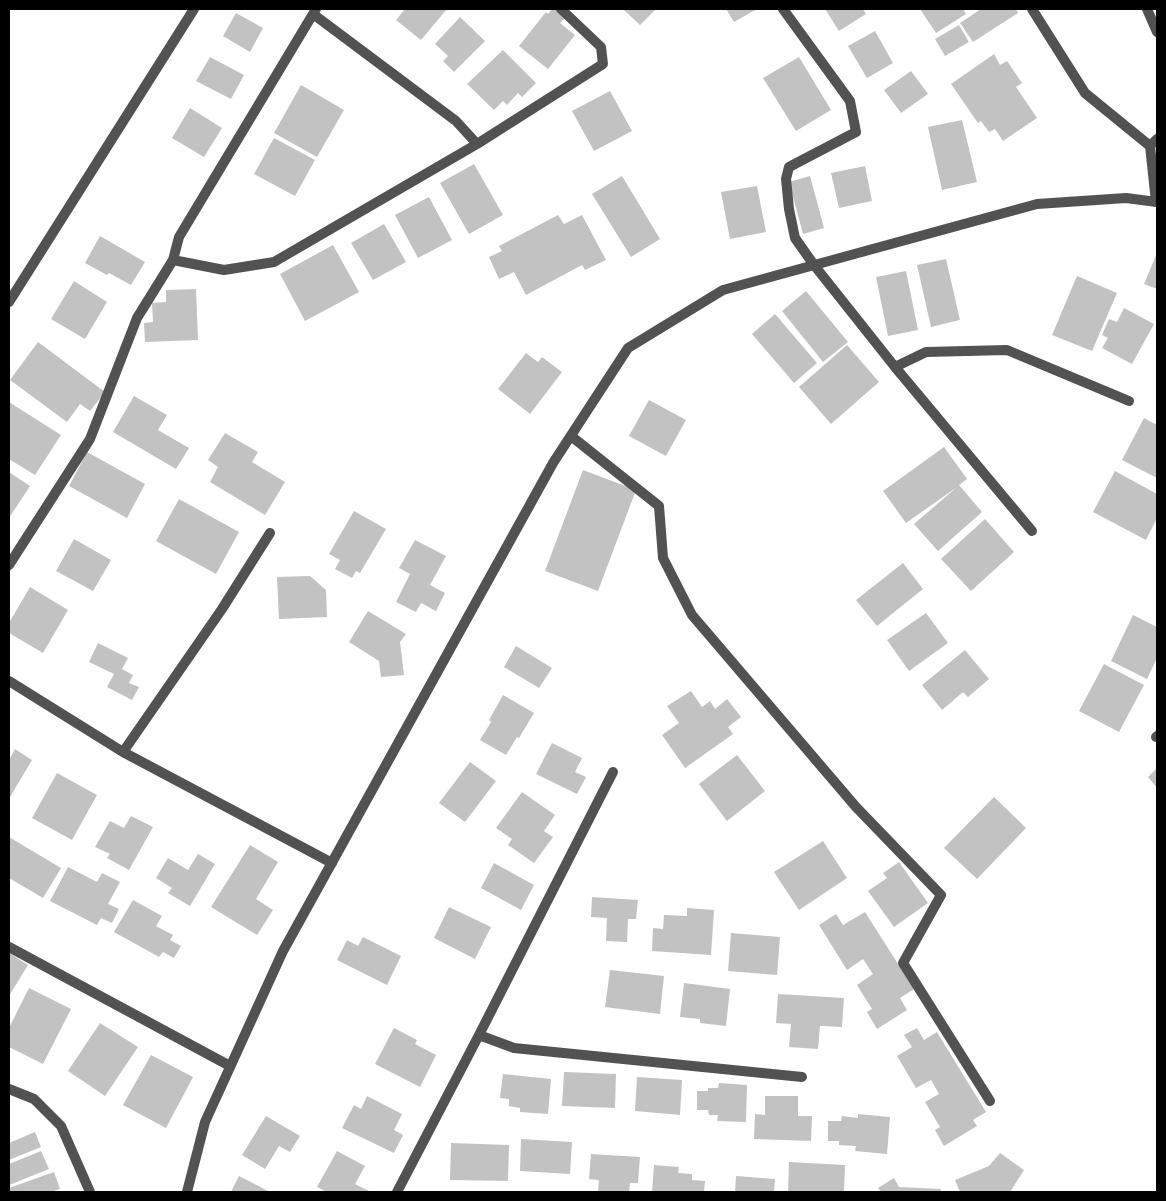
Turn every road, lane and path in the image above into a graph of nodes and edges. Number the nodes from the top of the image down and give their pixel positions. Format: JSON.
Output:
{"nodes":[{"id":1,"x":194,"y":9,"type":"edge"},
{"id":2,"x":561,"y":9,"type":"edge"},
{"id":3,"x":783,"y":9,"type":"edge"},
{"id":4,"x":1032,"y":9,"type":"edge"},
{"id":5,"x":1148,"y":9,"type":"edge"},
{"id":6,"x":315,"y":12,"type":"edge"},
{"id":7,"x":1157,"y":32,"type":"edge"},
{"id":8,"x":1154,"y":142,"type":"edge"},
{"id":9,"x":477,"y":144,"type":"junction"},
{"id":10,"x":1157,"y":202,"type":"edge"},
{"id":11,"x":172,"y":260,"type":"junction"},
{"id":12,"x":814,"y":265,"type":"junction"},
{"id":13,"x":9,"y":302,"type":"edge"},
{"id":14,"x":895,"y":366,"type":"junction"},
{"id":15,"x":1129,"y":401,"type":"dead end"},
{"id":16,"x":571,"y":436,"type":"junction"},
{"id":17,"x":1032,"y":531,"type":"dead end"},
{"id":18,"x":270,"y":533,"type":"dead end"},
{"id":19,"x":9,"y":565,"type":"edge"},
{"id":20,"x":9,"y":680,"type":"edge"},
{"id":21,"x":123,"y":752,"type":"junction"},
{"id":22,"x":613,"y":772,"type":"dead end"},
{"id":23,"x":332,"y":862,"type":"junction"},
{"id":24,"x":9,"y":948,"type":"edge"},
{"id":25,"x":479,"y":1035,"type":"junction"},
{"id":26,"x":230,"y":1066,"type":"junction"},
{"id":27,"x":802,"y":1076,"type":"dead end"},
{"id":28,"x":9,"y":1089,"type":"edge"},
{"id":29,"x":990,"y":1101,"type":"dead end"},
{"id":30,"x":90,"y":1192,"type":"edge"},
{"id":31,"x":186,"y":1192,"type":"edge"},
{"id":32,"x":397,"y":1192,"type":"edge"}],
"edges":[{"from":1,"to":13,"type":"street"},
{"from":2,"to":9,"type":"street"},
{"from":3,"to":12,"type":"street"},
{"from":4,"to":8,"type":"street"},
{"from":5,"to":7,"type":"street"},
{"from":6,"to":9,"type":"street"},
{"from":6,"to":11,"type":"street"},
{"from":8,"to":10,"type":"street"},
{"from":9,"to":11,"type":"street"},
{"from":10,"to":12,"type":"street"},
{"from":11,"to":19,"type":"street"},
{"from":12,"to":14,"type":"street"},
{"from":12,"to":16,"type":"street"},
{"from":14,"to":15,"type":"street"},
{"from":14,"to":17,"type":"street"},
{"from":16,"to":23,"type":"street"},
{"from":16,"to":29,"type":"street"},
{"from":18,"to":21,"type":"street"},
{"from":20,"to":21,"type":"street"},
{"from":21,"to":23,"type":"street"},
{"from":22,"to":25,"type":"street"},
{"from":23,"to":26,"type":"street"},
{"from":24,"to":26,"type":"street"},
{"from":25,"to":27,"type":"street"},
{"from":25,"to":32,"type":"street"},
{"from":26,"to":31,"type":"street"},
{"from":28,"to":30,"type":"street"}]}
